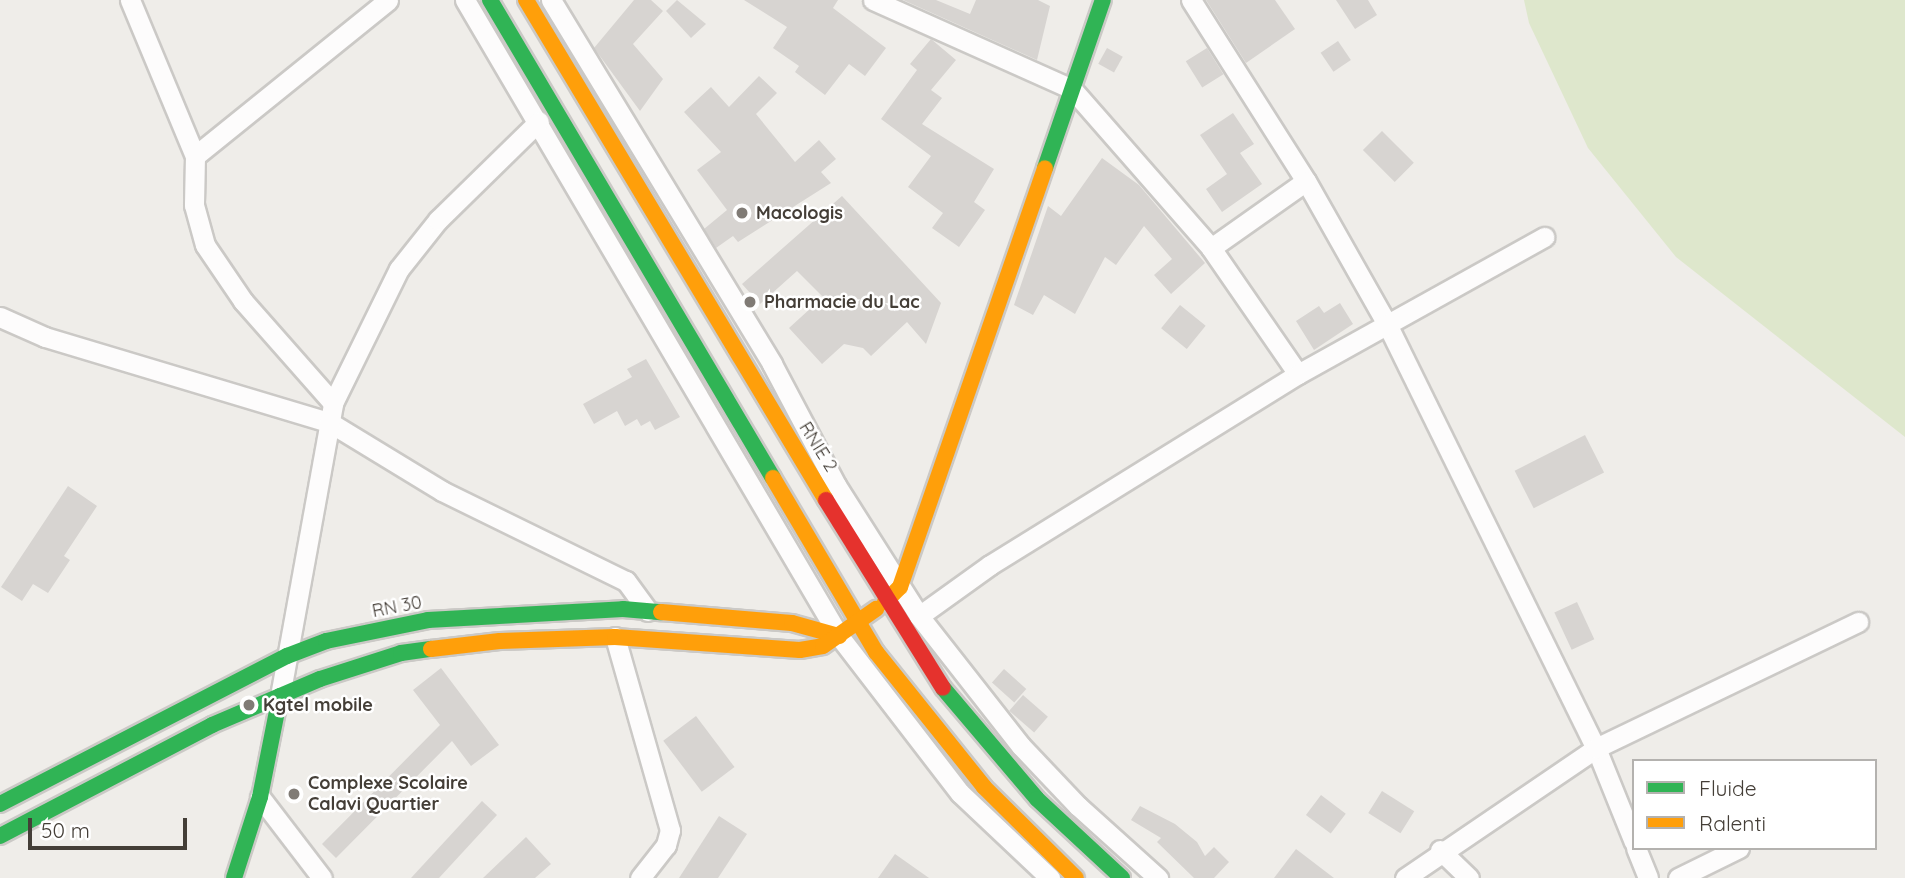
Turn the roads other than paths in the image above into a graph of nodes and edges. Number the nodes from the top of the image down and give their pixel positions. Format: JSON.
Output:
{"nodes":[{"id":1,"x":130,"y":0,"type":"edge"},
{"id":2,"x":388,"y":0,"type":"edge"},
{"id":3,"x":465,"y":0,"type":"edge"},
{"id":4,"x":490,"y":0,"type":"edge"},
{"id":5,"x":526,"y":0,"type":"edge"},
{"id":6,"x":551,"y":0,"type":"edge"},
{"id":7,"x":1103,"y":0,"type":"edge"},
{"id":8,"x":1191,"y":0,"type":"edge"},
{"id":9,"x":878,"y":1,"type":"edge"},
{"id":10,"x":1072,"y":89,"type":"junction"},
{"id":11,"x":539,"y":121,"type":"junction"},
{"id":12,"x":195,"y":156,"type":"junction"},
{"id":13,"x":1306,"y":181,"type":"junction"},
{"id":14,"x":1544,"y":237,"type":"dead end"},
{"id":15,"x":1211,"y":248,"type":"junction"},
{"id":16,"x":0,"y":317,"type":"edge"},
{"id":17,"x":1387,"y":324,"type":"junction"},
{"id":18,"x":1298,"y":374,"type":"junction"},
{"id":19,"x":331,"y":412,"type":"junction"},
{"id":20,"x":900,"y":587,"type":"junction"},
{"id":21,"x":885,"y":601,"type":"junction"},
{"id":22,"x":648,"y":611,"type":"junction"},
{"id":23,"x":919,"y":616,"type":"junction"},
{"id":24,"x":1858,"y":622,"type":"dead end"},
{"id":25,"x":858,"y":624,"type":"junction"},
{"id":26,"x":839,"y":636,"type":"junction"},
{"id":27,"x":615,"y":637,"type":"junction"},
{"id":28,"x":287,"y":656,"type":"junction"},
{"id":29,"x":280,"y":696,"type":"junction"},
{"id":30,"x":1596,"y":748,"type":"junction"},
{"id":31,"x":260,"y":797,"type":"junction"},
{"id":32,"x":0,"y":804,"type":"edge"},
{"id":33,"x":0,"y":836,"type":"edge"},
{"id":34,"x":1632,"y":837,"type":"edge"},
{"id":35,"x":1440,"y":850,"type":"junction"},
{"id":36,"x":1637,"y":850,"type":"edge"},
{"id":37,"x":1735,"y":850,"type":"edge"},
{"id":38,"x":234,"y":878,"type":"edge"},
{"id":39,"x":323,"y":878,"type":"edge"},
{"id":40,"x":640,"y":878,"type":"edge"},
{"id":41,"x":1050,"y":878,"type":"edge"},
{"id":42,"x":1076,"y":878,"type":"edge"},
{"id":43,"x":1122,"y":878,"type":"edge"},
{"id":44,"x":1158,"y":878,"type":"edge"},
{"id":45,"x":1405,"y":878,"type":"edge"},
{"id":46,"x":1469,"y":878,"type":"edge"},
{"id":47,"x":1648,"y":878,"type":"edge"},
{"id":48,"x":1678,"y":878,"type":"edge"}],
"edges":[{"from":1,"to":12,"type":"street"},
{"from":2,"to":12,"type":"street"},
{"from":3,"to":11,"type":"street"},
{"from":4,"to":25,"type":"main road"},
{"from":5,"to":21,"type":"main road","name":"RNIE 2","number":"RNIE 2"},
{"from":6,"to":20,"type":"street"},
{"from":7,"to":10,"type":"main road"},
{"from":8,"to":13,"type":"street"},
{"from":9,"to":10,"type":"street"},
{"from":10,"to":15,"type":"street"},
{"from":10,"to":20,"type":"main road"},
{"from":11,"to":19,"type":"street"},
{"from":11,"to":26,"type":"street"},
{"from":12,"to":19,"type":"street"},
{"from":13,"to":15,"type":"street"},
{"from":13,"to":17,"type":"street"},
{"from":14,"to":17,"type":"street"},
{"from":15,"to":18,"type":"street"},
{"from":16,"to":19,"type":"street"},
{"from":17,"to":18,"type":"street"},
{"from":17,"to":30,"type":"street"},
{"from":18,"to":23,"type":"street"},
{"from":19,"to":22,"type":"street"},
{"from":19,"to":28,"type":"street"},
{"from":20,"to":21,"type":"main road"},
{"from":20,"to":23,"type":"street"},
{"from":21,"to":25,"type":"main road"},
{"from":21,"to":43,"type":"main road","name":"RNIE 2","number":"RNIE 2"},
{"from":22,"to":26,"type":"main road","name":"RN 30","number":"RN 30"},
{"from":22,"to":28,"type":"main road","name":"RN 30","number":"RN 30"},
{"from":23,"to":44,"type":"street"},
{"from":24,"to":30,"type":"street"},
{"from":25,"to":26,"type":"main road"},
{"from":25,"to":42,"type":"main road"},
{"from":26,"to":27,"type":"main road"},
{"from":26,"to":41,"type":"street"},
{"from":27,"to":29,"type":"main road"},
{"from":27,"to":40,"type":"street"},
{"from":28,"to":29,"type":"street"},
{"from":28,"to":32,"type":"main road","name":"RN 30","number":"RN 30"},
{"from":29,"to":31,"type":"main road"},
{"from":29,"to":33,"type":"main road"},
{"from":30,"to":34,"type":"street"},
{"from":30,"to":35,"type":"street"},
{"from":31,"to":38,"type":"main road"},
{"from":31,"to":39,"type":"street"},
{"from":35,"to":45,"type":"street"},
{"from":35,"to":46,"type":"street"},
{"from":36,"to":47,"type":"street"},
{"from":37,"to":48,"type":"street"}]}
